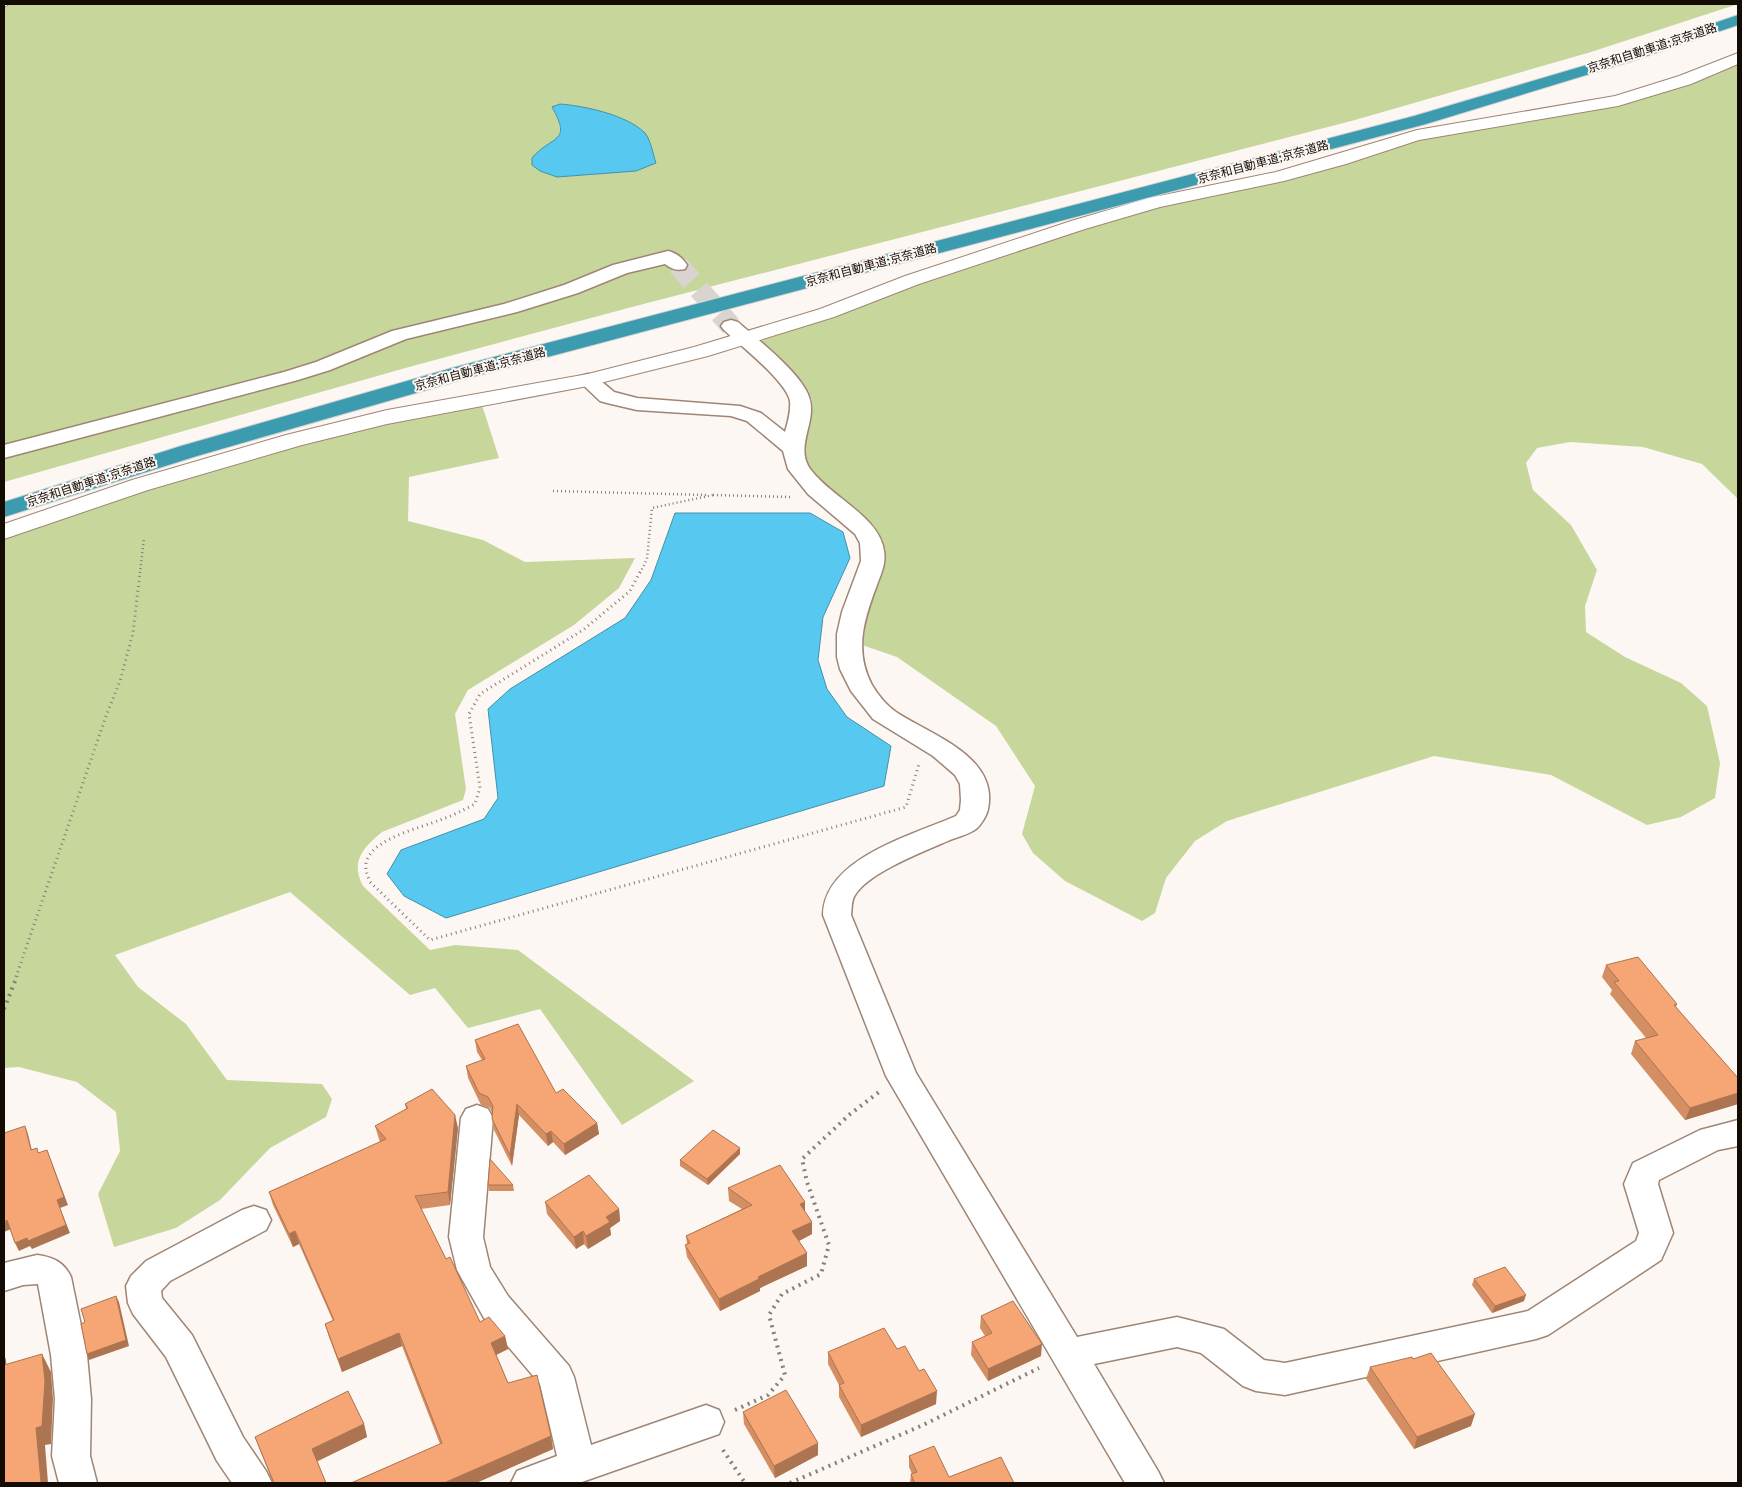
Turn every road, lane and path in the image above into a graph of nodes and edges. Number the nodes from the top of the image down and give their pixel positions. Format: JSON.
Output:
{"nodes":[{"id":1,"x":1738,"y":14,"type":"edge"},
{"id":2,"x":1738,"y":20,"type":"edge"},
{"id":3,"x":1738,"y":58,"type":"edge"},
{"id":4,"x":678,"y":265,"type":"tunnel mouth"},
{"id":5,"x":738,"y":332,"type":"junction"},
{"id":6,"x":588,"y":380,"type":"junction"},
{"id":7,"x":793,"y":449,"type":"junction"},
{"id":8,"x":4,"y":452,"type":"edge"},
{"id":9,"x":816,"y":489,"type":"junction"},
{"id":10,"x":553,"y":490,"type":"dead end"},
{"id":11,"x":713,"y":495,"type":"junction"},
{"id":12,"x":4,"y":496,"type":"edge"},
{"id":13,"x":4,"y":510,"type":"edge"},
{"id":14,"x":4,"y":532,"type":"edge"},
{"id":15,"x":144,"y":538,"type":"dead end"},
{"id":16,"x":926,"y":739,"type":"junction"},
{"id":17,"x":4,"y":1009,"type":"edge"},
{"id":18,"x":902,"y":1076,"type":"junction"},
{"id":19,"x":477,"y":1118,"type":"dead end"},
{"id":20,"x":1738,"y":1132,"type":"edge"},
{"id":21,"x":254,"y":1220,"type":"dead end"},
{"id":22,"x":4,"y":1277,"type":"edge"},
{"id":23,"x":1068,"y":1354,"type":"junction"},
{"id":24,"x":706,"y":1422,"type":"junction"},
{"id":25,"x":578,"y":1466,"type":"junction"},
{"id":26,"x":78,"y":1483,"type":"edge"},
{"id":27,"x":253,"y":1483,"type":"edge"},
{"id":28,"x":530,"y":1483,"type":"edge"},
{"id":29,"x":744,"y":1483,"type":"edge"},
{"id":30,"x":790,"y":1483,"type":"edge"},
{"id":31,"x":1145,"y":1483,"type":"edge"}],
"edges":[{"from":1,"to":12,"type":"highway","name":"京奈和自動車道;京奈道路"},
{"from":2,"to":13,"type":"highway","name":"京奈和自動車道;京奈道路"},
{"from":3,"to":5,"type":"street"},
{"from":4,"to":8,"type":"street"},
{"from":5,"to":6,"type":"street"},
{"from":5,"to":7,"type":"street"},
{"from":6,"to":7,"type":"street"},
{"from":6,"to":14,"type":"street"},
{"from":7,"to":9,"type":"street"},
{"from":9,"to":11,"type":"path"},
{"from":9,"to":16,"type":"street"},
{"from":10,"to":11,"type":"path"},
{"from":11,"to":16,"type":"path"},
{"from":15,"to":17,"type":"path"},
{"from":16,"to":18,"type":"street"},
{"from":18,"to":23,"type":"street"},
{"from":18,"to":24,"type":"path"},
{"from":19,"to":25,"type":"street"},
{"from":20,"to":23,"type":"street"},
{"from":21,"to":27,"type":"street"},
{"from":22,"to":26,"type":"street"},
{"from":23,"to":30,"type":"path"},
{"from":23,"to":31,"type":"street"},
{"from":24,"to":25,"type":"street"},
{"from":24,"to":29,"type":"path"},
{"from":25,"to":28,"type":"street"}]}
